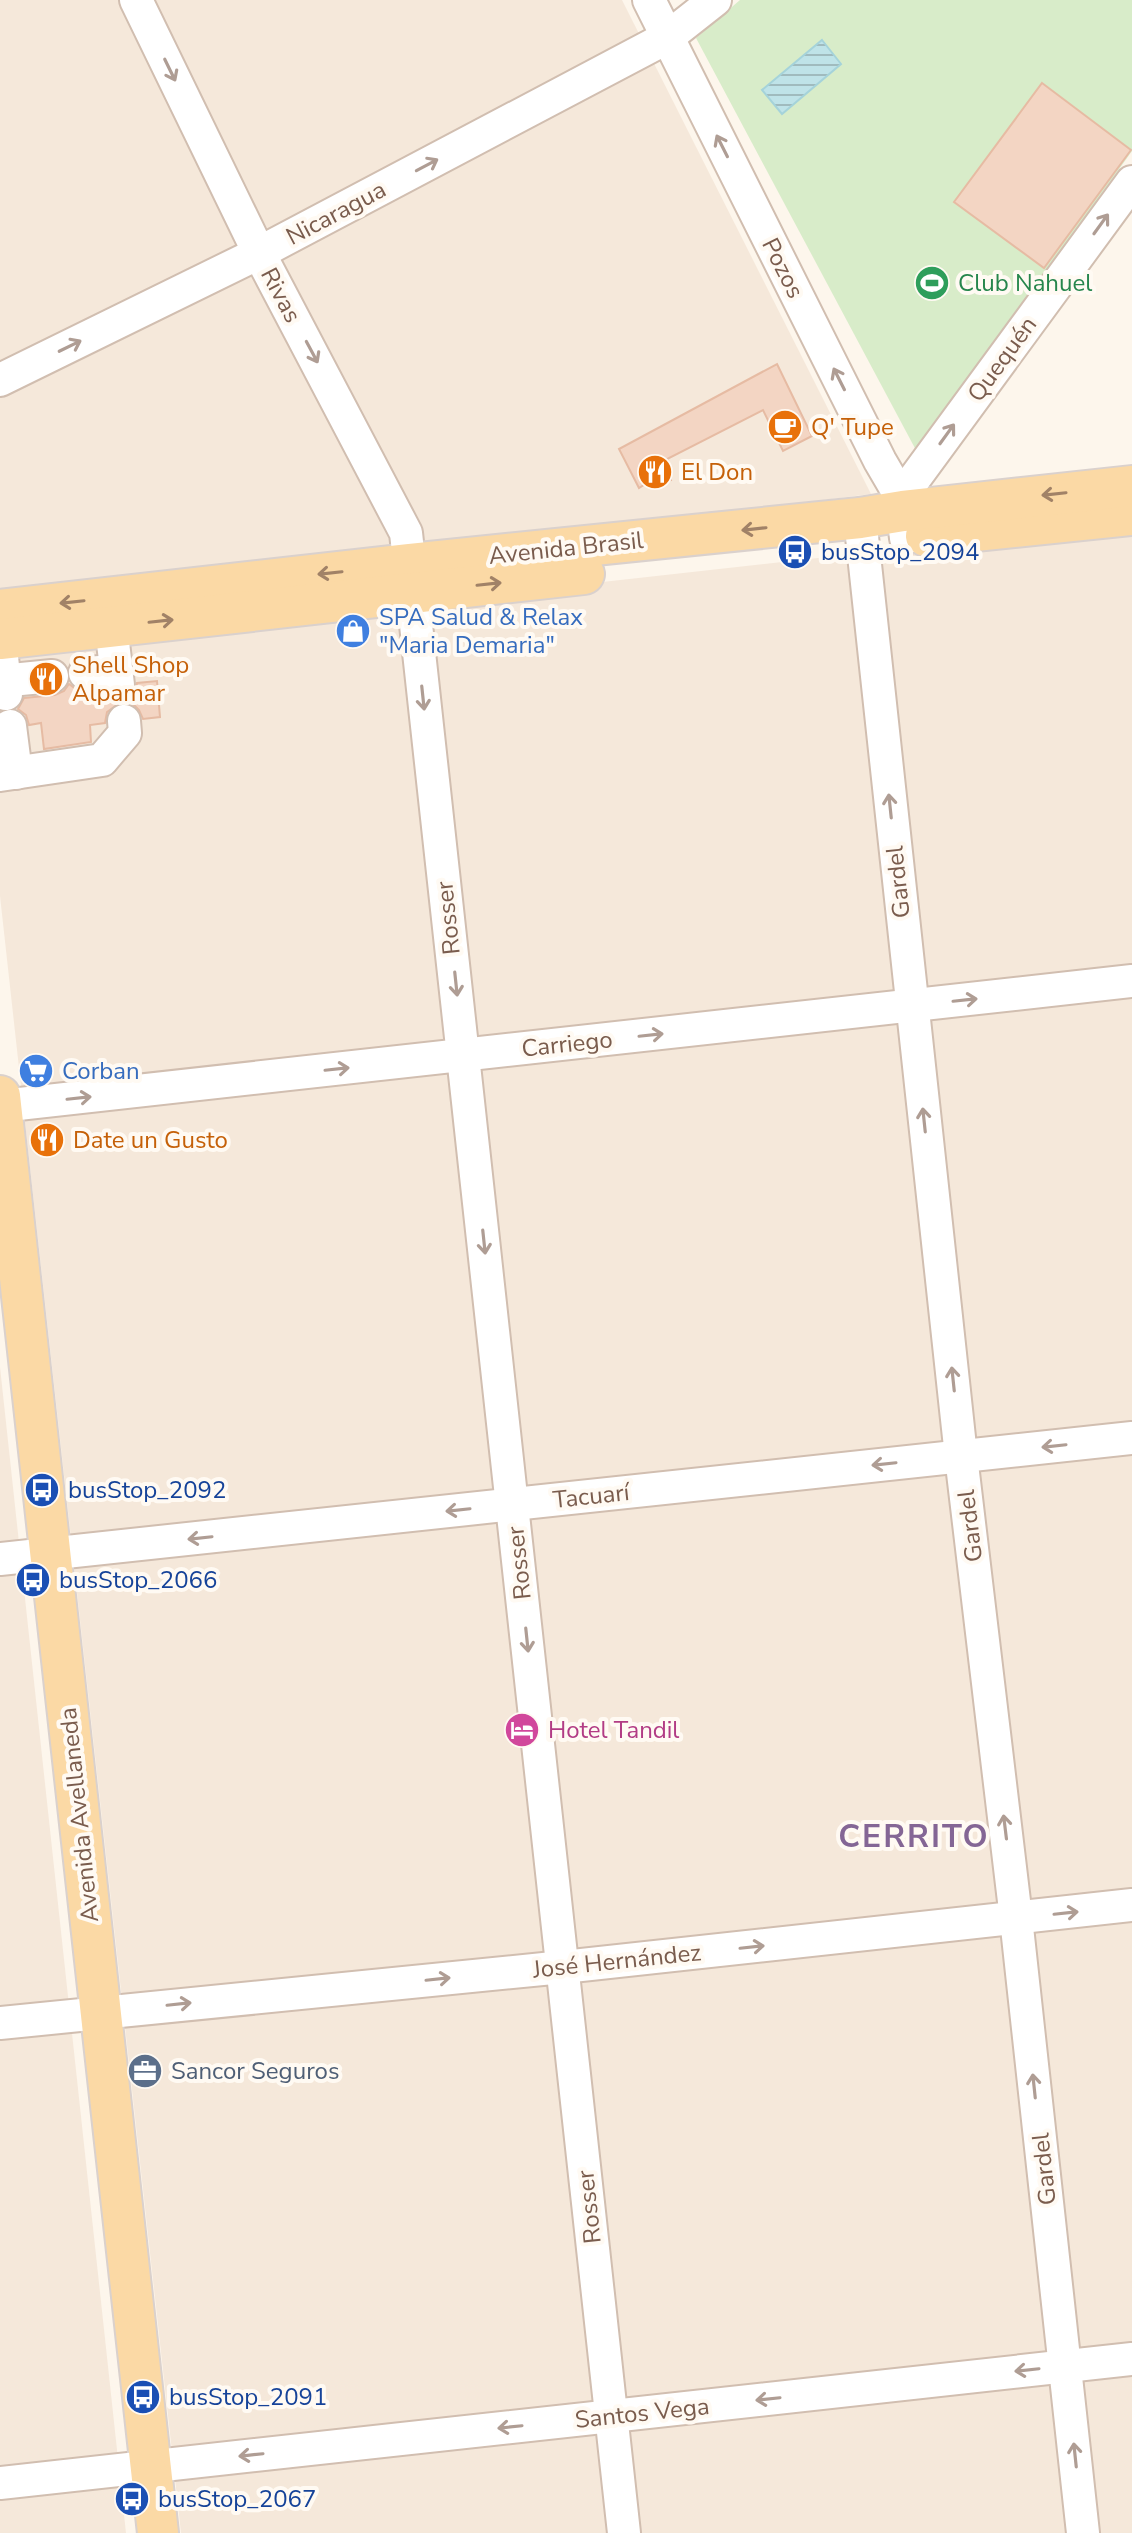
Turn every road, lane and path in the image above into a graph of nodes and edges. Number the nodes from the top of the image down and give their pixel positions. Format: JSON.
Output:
{"nodes":[{"id":1,"x":136,"y":0,"type":"edge"},
{"id":2,"x":649,"y":0,"type":"edge"},
{"id":3,"x":715,"y":0,"type":"edge"},
{"id":4,"x":668,"y":37,"type":"junction"},
{"id":5,"x":1132,"y":182,"type":"edge"},
{"id":6,"x":259,"y":253,"type":"junction"},
{"id":7,"x":0,"y":380,"type":"edge"},
{"id":8,"x":1132,"y":486,"type":"edge"},
{"id":9,"x":903,"y":515,"type":"junction"},
{"id":10,"x":1132,"y":515,"type":"edge"},
{"id":11,"x":861,"y":531,"type":"junction"},
{"id":12,"x":410,"y":578,"type":"junction"},
{"id":13,"x":0,"y":610,"type":"edge"},
{"id":14,"x":111,"y":626,"type":"junction"},
{"id":15,"x":0,"y":639,"type":"edge"},
{"id":16,"x":52,"y":676,"type":"dead end"},
{"id":17,"x":107,"y":676,"type":"dead end"},
{"id":18,"x":3,"y":685,"type":"edge"},
{"id":19,"x":124,"y":721,"type":"dead end"},
{"id":20,"x":10,"y":726,"type":"dead end"},
{"id":21,"x":8,"y":774,"type":"edge"},
{"id":22,"x":1132,"y":981,"type":"edge"},
{"id":23,"x":912,"y":1006,"type":"junction"},
{"id":24,"x":464,"y":1055,"type":"junction"},
{"id":25,"x":0,"y":1096,"type":"edge"},
{"id":26,"x":0,"y":1106,"type":"edge"},
{"id":27,"x":0,"y":1276,"type":"edge"},
{"id":28,"x":1132,"y":1438,"type":"edge"},
{"id":29,"x":961,"y":1456,"type":"junction"},
{"id":30,"x":513,"y":1504,"type":"junction"},
{"id":31,"x":27,"y":1556,"type":"edge"},
{"id":32,"x":1132,"y":1905,"type":"edge"},
{"id":33,"x":1016,"y":1918,"type":"junction"},
{"id":34,"x":563,"y":1967,"type":"junction"},
{"id":35,"x":91,"y":2013,"type":"junction"},
{"id":36,"x":0,"y":2023,"type":"edge"},
{"id":37,"x":1132,"y":2359,"type":"edge"},
{"id":38,"x":1065,"y":2366,"type":"junction"},
{"id":39,"x":612,"y":2416,"type":"junction"},
{"id":40,"x":140,"y":2467,"type":"junction"},
{"id":41,"x":0,"y":2483,"type":"edge"},
{"id":42,"x":136,"y":2533,"type":"edge"},
{"id":43,"x":158,"y":2533,"type":"edge"},
{"id":44,"x":624,"y":2533,"type":"edge"},
{"id":45,"x":1083,"y":2533,"type":"edge"}],
"edges":[{"from":1,"to":6,"type":"street","name":"Rivas","one_way":true},
{"from":2,"to":4,"type":"street","name":"Pozos"},
{"from":3,"to":4,"type":"street","name":"Nicaragua"},
{"from":6,"to":4,"type":"street","name":"Nicaragua","one_way":true},
{"from":9,"to":4,"type":"street","name":"Pozos","one_way":true},
{"from":9,"to":5,"type":"street","name":"Quequén","one_way":true},
{"from":7,"to":6,"type":"street","name":"Nicaragua","one_way":true},
{"from":6,"to":12,"type":"street","name":"Rivas","one_way":true},
{"from":8,"to":9,"type":"main road","name":"Avenida Brasil","one_way":true},
{"from":9,"to":10,"type":"main road","name":"Avenida Brasil"},
{"from":9,"to":11,"type":"main road","name":"Avenida Brasil"},
{"from":11,"to":12,"type":"main road","name":"Avenida Brasil"},
{"from":23,"to":11,"type":"street","name":"Gardel","one_way":true},
{"from":12,"to":13,"type":"main road","name":"Avenida Brasil","one_way":true},
{"from":14,"to":12,"type":"main road","name":"Avenida Brasil","one_way":true},
{"from":12,"to":24,"type":"street","name":"Rosser","one_way":true},
{"from":14,"to":15,"type":"main road","name":"Avenida Brasil"},
{"from":14,"to":17,"type":"street"},
{"from":15,"to":18,"type":"street"},
{"from":16,"to":18,"type":"street"},
{"from":19,"to":21,"type":"street"},
{"from":20,"to":21,"type":"street"},
{"from":23,"to":22,"type":"street","name":"Carriego","one_way":true},
{"from":24,"to":23,"type":"street","name":"Carriego","one_way":true},
{"from":29,"to":23,"type":"street","name":"Gardel","one_way":true},
{"from":26,"to":24,"type":"street","name":"Carriego","one_way":true},
{"from":24,"to":30,"type":"street","name":"Rosser","one_way":true},
{"from":25,"to":26,"type":"main road","name":"Avenida Avellaneda"},
{"from":26,"to":31,"type":"main road","name":"Avenida Avellaneda"},
{"from":27,"to":31,"type":"main road","name":"Avenida Avellaneda"},
{"from":28,"to":29,"type":"street","name":"Tacuarí","one_way":true},
{"from":29,"to":30,"type":"street","name":"Tacuarí","one_way":true},
{"from":33,"to":29,"type":"street","name":"Gardel","one_way":true},
{"from":30,"to":31,"type":"street","name":"Tacuarí","one_way":true},
{"from":30,"to":34,"type":"street","name":"Rosser","one_way":true},
{"from":31,"to":35,"type":"main road","name":"Avenida Avellaneda"},
{"from":33,"to":32,"type":"street","name":"José Hernández","one_way":true},
{"from":34,"to":33,"type":"street","name":"José Hernández","one_way":true},
{"from":38,"to":33,"type":"street","name":"Gardel","one_way":true},
{"from":35,"to":34,"type":"street","name":"José Hernández","one_way":true},
{"from":34,"to":39,"type":"street","name":"Rosser"},
{"from":35,"to":36,"type":"street","name":"José Hernández"},
{"from":35,"to":40,"type":"main road","name":"Avenida Avellaneda"},
{"from":37,"to":38,"type":"street","name":"Santos Vega"},
{"from":38,"to":39,"type":"street","name":"Santos Vega","one_way":true},
{"from":45,"to":38,"type":"street","name":"Gardel","one_way":true},
{"from":39,"to":40,"type":"street","name":"Santos Vega","one_way":true},
{"from":39,"to":44,"type":"street","name":"Rosser"},
{"from":40,"to":41,"type":"street","name":"Santos Vega"},
{"from":40,"to":42,"type":"main road","name":"Avenida Avellaneda"},
{"from":40,"to":43,"type":"main road","name":"Avenida Avellaneda"}]}
